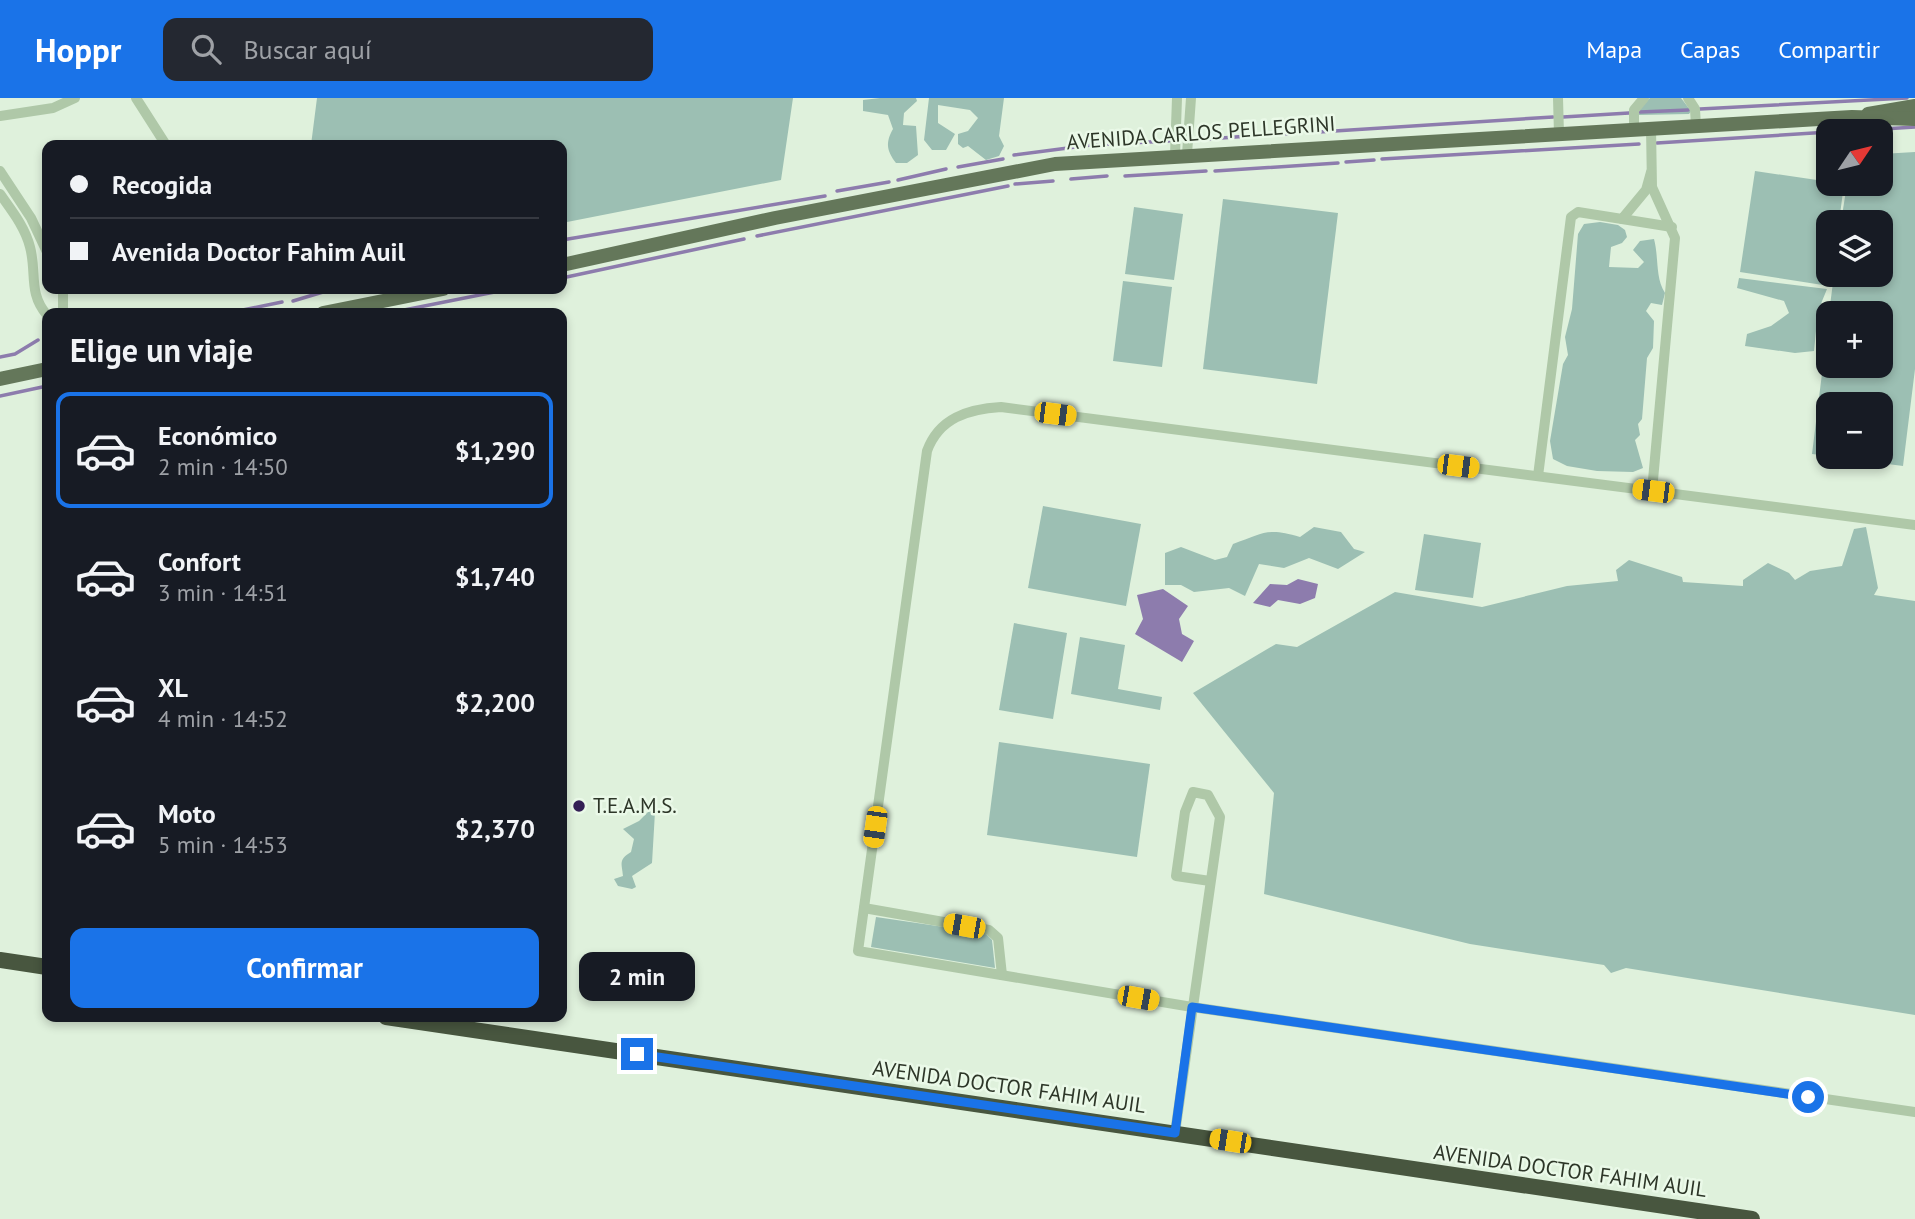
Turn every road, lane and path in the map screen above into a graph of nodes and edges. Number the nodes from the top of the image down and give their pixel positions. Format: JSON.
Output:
{"nodes":[{"id":1,"x":75,"y":98,"type":"edge"},
{"id":2,"x":136,"y":98,"type":"edge"},
{"id":3,"x":1177,"y":98,"type":"edge"},
{"id":4,"x":1191,"y":98,"type":"edge"},
{"id":5,"x":1558,"y":98,"type":"edge"},
{"id":6,"x":1644,"y":98,"type":"edge"},
{"id":7,"x":1688,"y":98,"type":"edge"},
{"id":8,"x":1915,"y":106,"type":"edge"},
{"id":9,"x":0,"y":116,"type":"edge"},
{"id":10,"x":1853,"y":117,"type":"junction"},
{"id":11,"x":1915,"y":120,"type":"edge"},
{"id":12,"x":1696,"y":126,"type":"junction"},
{"id":13,"x":1651,"y":128,"type":"junction"},
{"id":14,"x":1634,"y":129,"type":"junction"},
{"id":15,"x":1559,"y":134,"type":"junction"},
{"id":16,"x":163,"y":140,"type":"edge"},
{"id":17,"x":1181,"y":154,"type":"junction"},
{"id":18,"x":0,"y":171,"type":"edge"},
{"id":19,"x":1651,"y":172,"type":"junction"},
{"id":20,"x":0,"y":194,"type":"edge"},
{"id":21,"x":1622,"y":219,"type":"junction"},
{"id":22,"x":1672,"y":227,"type":"junction"},
{"id":23,"x":42,"y":241,"type":"edge"},
{"id":24,"x":567,"y":264,"type":"edge"},
{"id":25,"x":42,"y":265,"type":"edge"},
{"id":26,"x":34,"y":267,"type":"junction"},
{"id":27,"x":418,"y":294,"type":"edge"},
{"id":28,"x":348,"y":308,"type":"edge"},
{"id":29,"x":42,"y":309,"type":"edge"},
{"id":30,"x":42,"y":370,"type":"edge"},
{"id":31,"x":0,"y":379,"type":"edge"},
{"id":32,"x":1538,"y":476,"type":"junction"},
{"id":33,"x":1653,"y":491,"type":"junction"},
{"id":34,"x":1915,"y":525,"type":"edge"},
{"id":35,"x":1210,"y":881,"type":"junction"},
{"id":36,"x":864,"y":908,"type":"junction"},
{"id":37,"x":0,"y":960,"type":"edge"},
{"id":38,"x":42,"y":966,"type":"edge"},
{"id":39,"x":1002,"y":975,"type":"junction"},
{"id":40,"x":1192,"y":1007,"type":"junction"},
{"id":41,"x":420,"y":1022,"type":"edge"},
{"id":42,"x":1915,"y":1112,"type":"edge"},
{"id":43,"x":1175,"y":1133,"type":"junction"},
{"id":44,"x":1752,"y":1219,"type":"edge"}],
"edges":[{"from":1,"to":9,"type":"street"},
{"from":2,"to":16,"type":"street"},
{"from":3,"to":17,"type":"street"},
{"from":4,"to":17,"type":"street"},
{"from":5,"to":15,"type":"street"},
{"from":6,"to":14,"type":"street"},
{"from":7,"to":12,"type":"street"},
{"from":8,"to":10,"type":"main road","name":"AVENIDA CARLOS PELLEGRINI"},
{"from":10,"to":11,"type":"main road","name":"AVENIDA CARLOS PELLEGRINI"},
{"from":10,"to":12,"type":"main road","name":"AVENIDA CARLOS PELLEGRINI"},
{"from":12,"to":13,"type":"main road","name":"AVENIDA CARLOS PELLEGRINI"},
{"from":13,"to":14,"type":"main road","name":"AVENIDA CARLOS PELLEGRINI"},
{"from":13,"to":19,"type":"street"},
{"from":14,"to":15,"type":"main road","name":"AVENIDA CARLOS PELLEGRINI"},
{"from":15,"to":17,"type":"main road","name":"AVENIDA CARLOS PELLEGRINI"},
{"from":17,"to":24,"type":"main road","name":"AVENIDA CARLOS PELLEGRINI"},
{"from":18,"to":23,"type":"street"},
{"from":19,"to":21,"type":"street"},
{"from":19,"to":22,"type":"street"},
{"from":20,"to":26,"type":"street"},
{"from":21,"to":22,"type":"street"},
{"from":21,"to":32,"type":"street"},
{"from":22,"to":33,"type":"street"},
{"from":25,"to":26,"type":"street"},
{"from":26,"to":29,"type":"street"},
{"from":27,"to":28,"type":"main road"},
{"from":30,"to":31,"type":"main road"},
{"from":32,"to":33,"type":"street"},
{"from":32,"to":36,"type":"street"},
{"from":33,"to":34,"type":"street"},
{"from":35,"to":35,"type":"street"},
{"from":35,"to":40,"type":"street"},
{"from":36,"to":39,"type":"street"},
{"from":36,"to":39,"type":"street"},
{"from":37,"to":38,"type":"highway"},
{"from":39,"to":40,"type":"street"},
{"from":40,"to":42,"type":"street"},
{"from":40,"to":43,"type":"street"},
{"from":41,"to":43,"type":"highway","name":"AVENIDA DOCTOR FAHIM AUIL"},
{"from":43,"to":44,"type":"highway","name":"AVENIDA DOCTOR FAHIM AUIL"}]}
